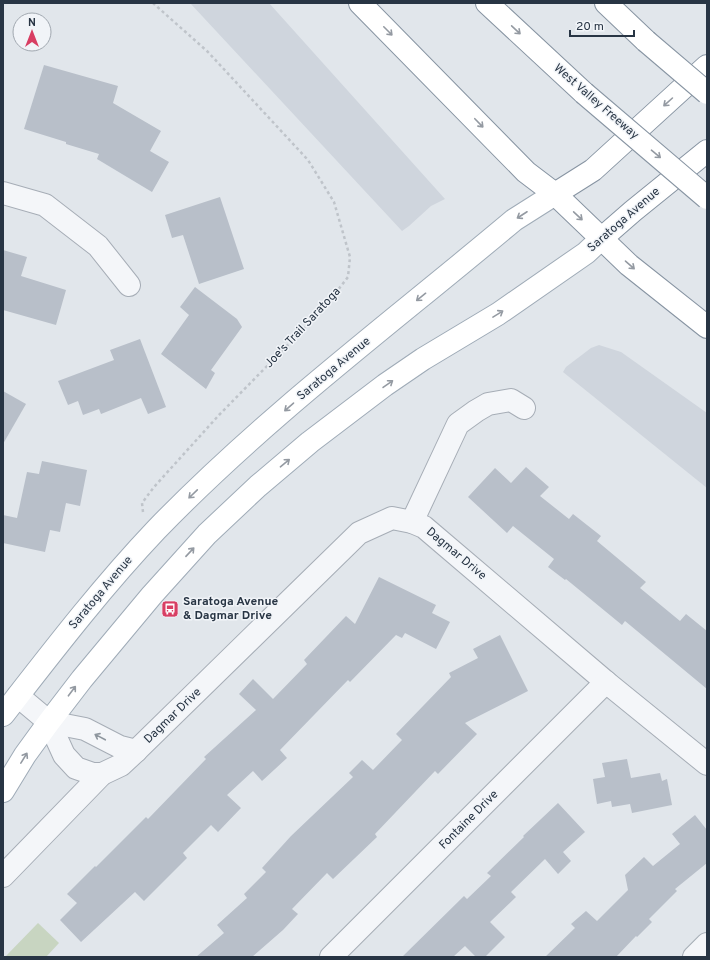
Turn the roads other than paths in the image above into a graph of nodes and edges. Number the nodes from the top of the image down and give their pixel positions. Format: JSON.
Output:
{"nodes":[{"id":1,"x":360,"y":3,"type":"edge"},
{"id":2,"x":487,"y":3,"type":"edge"},
{"id":3,"x":606,"y":3,"type":"edge"},
{"id":4,"x":707,"y":66,"type":"edge"},
{"id":5,"x":707,"y":93,"type":"edge"},
{"id":6,"x":707,"y":151,"type":"edge"},
{"id":7,"x":3,"y":193,"type":"edge"},
{"id":8,"x":555,"y":194,"type":"junction"},
{"id":9,"x":707,"y":198,"type":"edge"},
{"id":10,"x":602,"y":238,"type":"junction"},
{"id":11,"x":130,"y":285,"type":"dead end"},
{"id":12,"x":707,"y":327,"type":"edge"},
{"id":13,"x":524,"y":408,"type":"dead end"},
{"id":14,"x":412,"y":522,"type":"junction"},
{"id":15,"x":606,"y":682,"type":"junction"},
{"id":16,"x":18,"y":696,"type":"junction"},
{"id":17,"x":3,"y":715,"type":"edge"},
{"id":18,"x":49,"y":722,"type":"junction"},
{"id":19,"x":136,"y":752,"type":"junction"},
{"id":20,"x":707,"y":764,"type":"edge"},
{"id":21,"x":102,"y":774,"type":"junction"},
{"id":22,"x":3,"y":791,"type":"edge"},
{"id":23,"x":3,"y":876,"type":"edge"},
{"id":24,"x":707,"y":944,"type":"edge"},
{"id":25,"x":331,"y":957,"type":"edge"},
{"id":26,"x":694,"y":957,"type":"edge"}],
"edges":[{"from":1,"to":8,"type":"main road","one_way":true},
{"from":2,"to":9,"type":"main road","name":"West Valley Freeway","one_way":true,"bridge":true},
{"from":3,"to":5,"type":"main road","bridge":true},
{"from":4,"to":8,"type":"main road","name":"Saratoga Avenue","one_way":true},
{"from":6,"to":10,"type":"main road","name":"Saratoga Avenue"},
{"from":7,"to":11,"type":"street"},
{"from":8,"to":10,"type":"main road","one_way":true},
{"from":8,"to":16,"type":"main road","name":"Saratoga Avenue","one_way":true},
{"from":10,"to":12,"type":"main road","one_way":true},
{"from":18,"to":10,"type":"main road","name":"Saratoga Avenue","one_way":true},
{"from":13,"to":14,"type":"street"},
{"from":14,"to":15,"type":"street","name":"Dagmar Drive"},
{"from":14,"to":19,"type":"street","name":"Dagmar Drive"},
{"from":15,"to":20,"type":"street","name":"Dagmar Drive"},
{"from":15,"to":25,"type":"street","name":"Fontaine Drive"},
{"from":16,"to":17,"type":"main road","name":"Saratoga Avenue"},
{"from":16,"to":18,"type":"street","name":"Dagmar Drive"},
{"from":19,"to":18,"type":"street","name":"Dagmar Drive","one_way":true},
{"from":18,"to":21,"type":"street","name":"Dagmar Drive"},
{"from":22,"to":18,"type":"main road","name":"Saratoga Avenue","one_way":true},
{"from":19,"to":21,"type":"street","name":"Dagmar Drive"},
{"from":21,"to":23,"type":"street","name":"Dagmar Drive"},
{"from":24,"to":26,"type":"street"}]}
